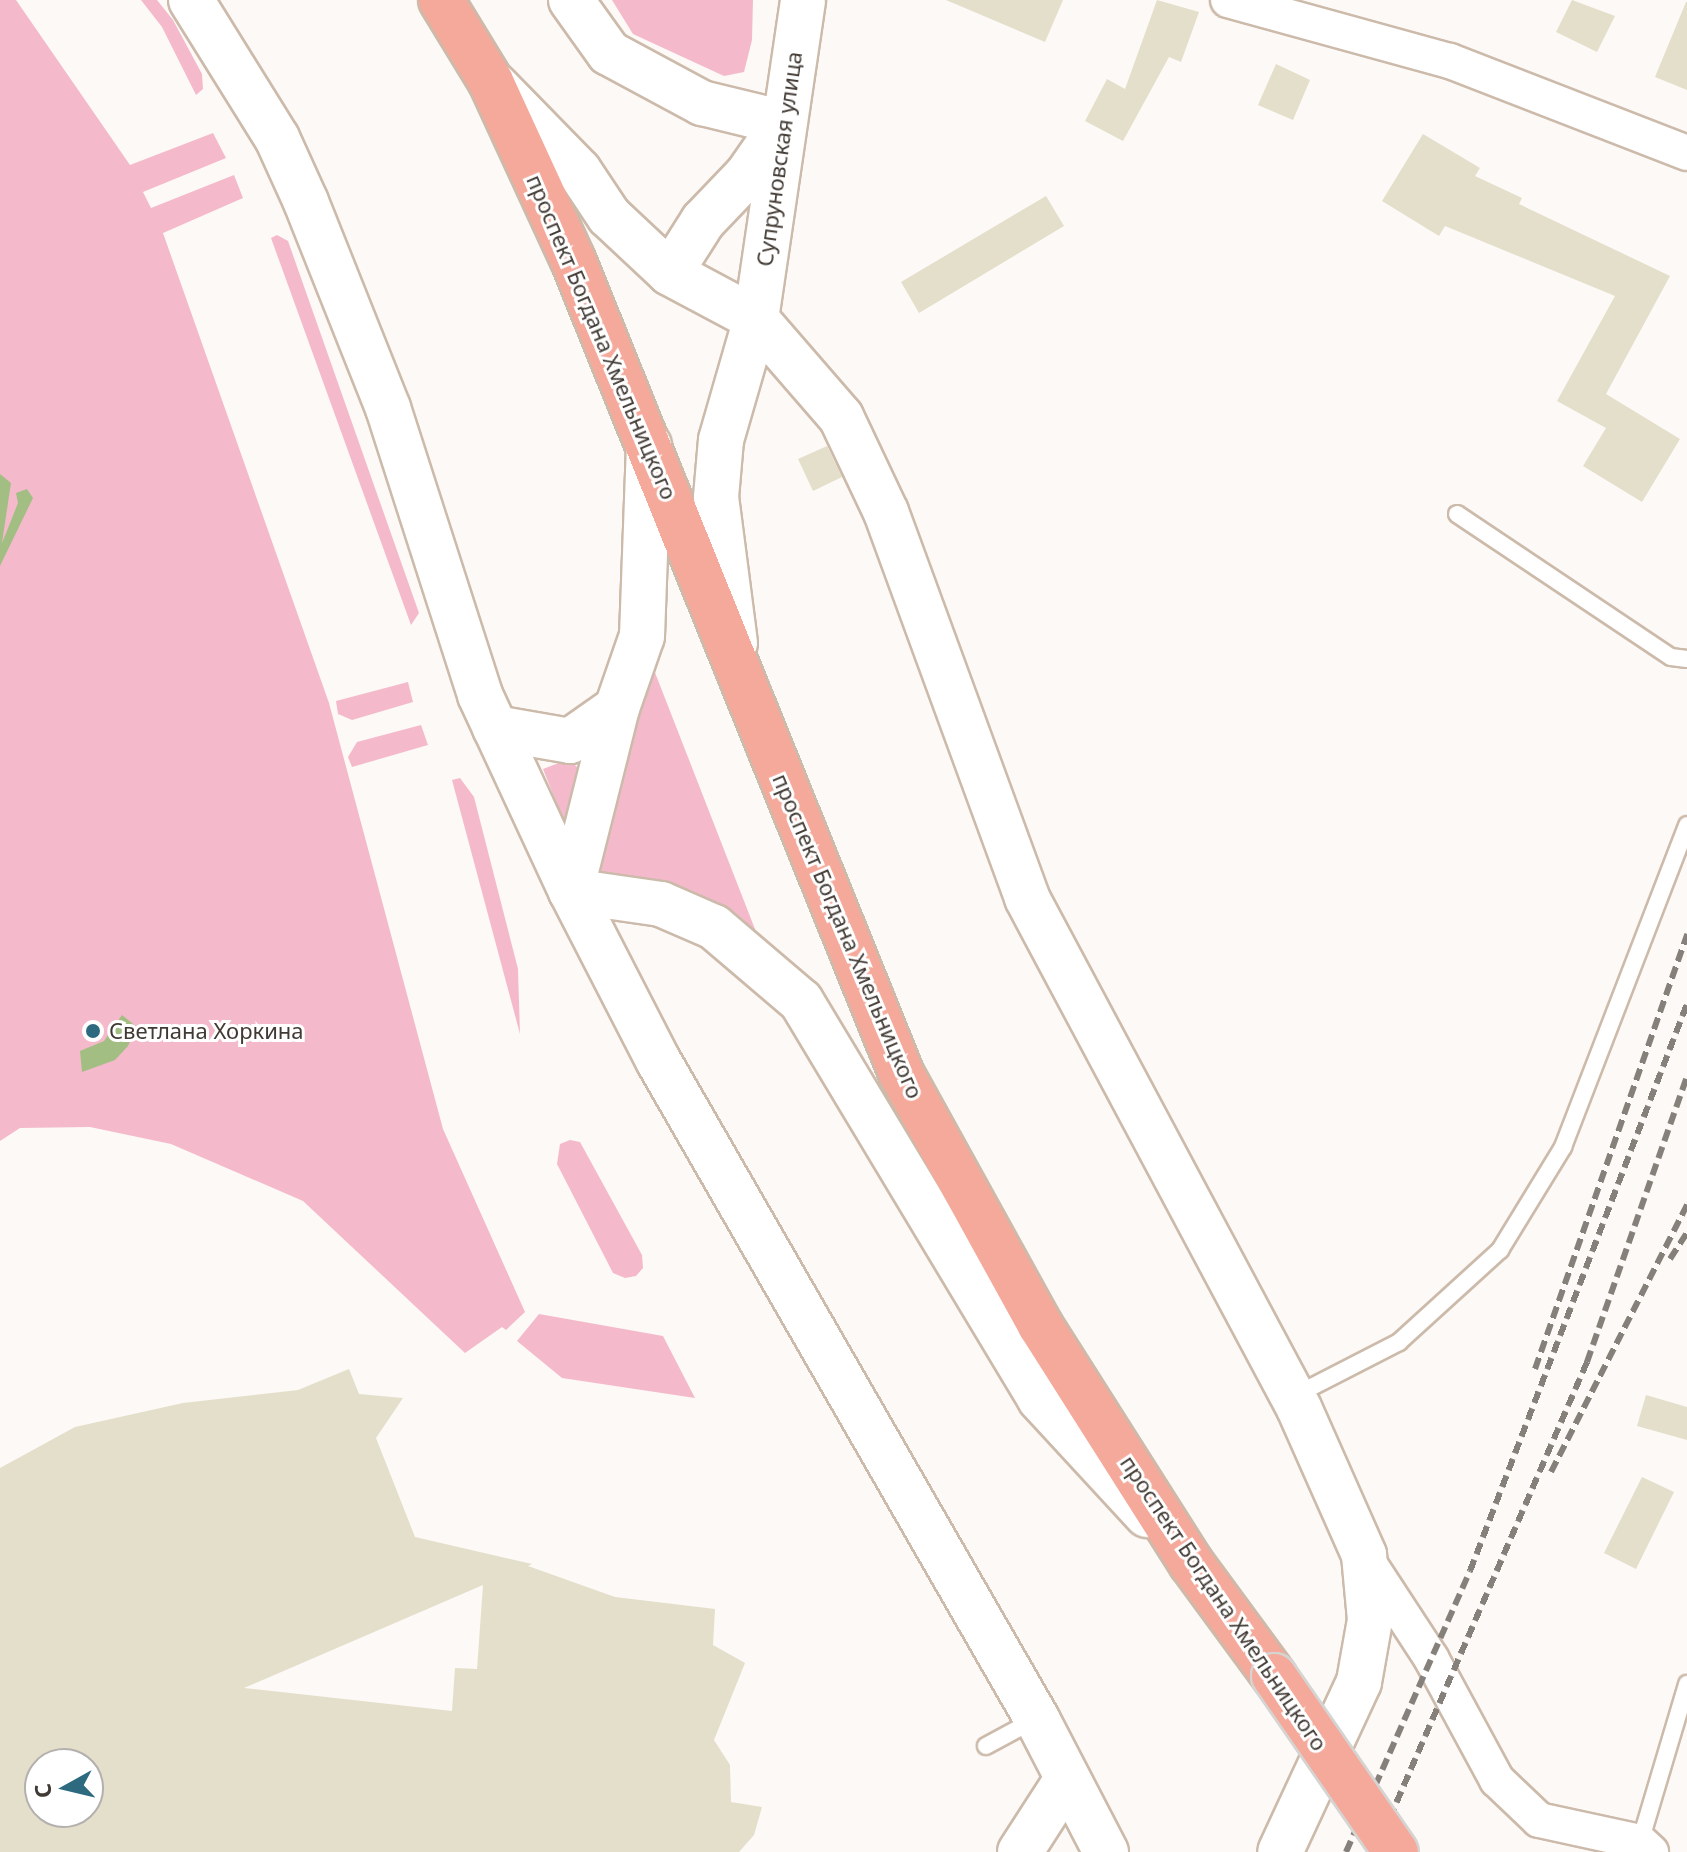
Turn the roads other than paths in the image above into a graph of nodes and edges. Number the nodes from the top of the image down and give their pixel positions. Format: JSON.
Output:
{"nodes":[{"id":1,"x":191,"y":0,"type":"edge"},
{"id":2,"x":441,"y":0,"type":"edge"},
{"id":3,"x":571,"y":0,"type":"edge"},
{"id":4,"x":803,"y":0,"type":"edge"},
{"id":5,"x":1228,"y":0,"type":"edge"},
{"id":6,"x":491,"y":82,"type":"junction"},
{"id":7,"x":784,"y":123,"type":"junction"},
{"id":8,"x":1687,"y":153,"type":"edge"},
{"id":9,"x":670,"y":273,"type":"junction"},
{"id":10,"x":756,"y":319,"type":"junction"},
{"id":11,"x":819,"y":395,"type":"junction"},
{"id":12,"x":721,"y":440,"type":"junction"},
{"id":13,"x":649,"y":442,"type":"junction"},
{"id":14,"x":1457,"y":514,"type":"dead end"},
{"id":15,"x":1687,"y":659,"type":"edge"},
{"id":16,"x":739,"y":673,"type":"junction"},
{"id":17,"x":617,"y":708,"type":"junction"},
{"id":18,"x":495,"y":728,"type":"junction"},
{"id":19,"x":1687,"y":825,"type":"edge"},
{"id":20,"x":571,"y":891,"type":"junction"},
{"id":21,"x":1293,"y":1397,"type":"junction"},
{"id":22,"x":1364,"y":1555,"type":"junction"},
{"id":23,"x":1191,"y":1563,"type":"junction"},
{"id":24,"x":1687,"y":1684,"type":"edge"},
{"id":25,"x":1037,"y":1719,"type":"junction"},
{"id":26,"x":986,"y":1746,"type":"dead end"},
{"id":27,"x":1067,"y":1779,"type":"junction"},
{"id":28,"x":1646,"y":1847,"type":"edge"},
{"id":29,"x":1020,"y":1852,"type":"edge"},
{"id":30,"x":1106,"y":1852,"type":"edge"},
{"id":31,"x":1280,"y":1852,"type":"edge"},
{"id":32,"x":1396,"y":1852,"type":"edge"}],
"edges":[{"from":1,"to":18,"type":"street"},
{"from":2,"to":6,"type":"main road","name":"проспект Богдана Хмельницкого"},
{"from":3,"to":7,"type":"street"},
{"from":4,"to":7,"type":"street","name":"Супруновская улица"},
{"from":5,"to":8,"type":"street"},
{"from":6,"to":9,"type":"street"},
{"from":6,"to":13,"type":"main road","name":"проспект Богдана Хмельницкого"},
{"from":7,"to":9,"type":"street"},
{"from":7,"to":10,"type":"street","name":"Супруновская улица"},
{"from":9,"to":10,"type":"street"},
{"from":10,"to":11,"type":"street"},
{"from":10,"to":12,"type":"street","name":"Супруновская улица"},
{"from":11,"to":12,"type":"street"},
{"from":11,"to":21,"type":"street"},
{"from":12,"to":16,"type":"street","name":"Супруновская улица"},
{"from":13,"to":16,"type":"main road","name":"проспект Богдана Хмельницкого"},
{"from":13,"to":17,"type":"street"},
{"from":14,"to":15,"type":"lane"},
{"from":16,"to":23,"type":"main road","name":"проспект Богдана Хмельницкого"},
{"from":17,"to":18,"type":"street"},
{"from":17,"to":20,"type":"street"},
{"from":18,"to":20,"type":"street"},
{"from":19,"to":21,"type":"lane"},
{"from":20,"to":23,"type":"street"},
{"from":20,"to":25,"type":"street"},
{"from":21,"to":22,"type":"street"},
{"from":22,"to":28,"type":"street"},
{"from":22,"to":31,"type":"street"},
{"from":23,"to":32,"type":"main road","name":"проспект Богдана Хмельницкого","bridge":true},
{"from":24,"to":28,"type":"lane"},
{"from":25,"to":26,"type":"lane"},
{"from":25,"to":27,"type":"street"},
{"from":27,"to":29,"type":"street"},
{"from":27,"to":30,"type":"street"}]}
